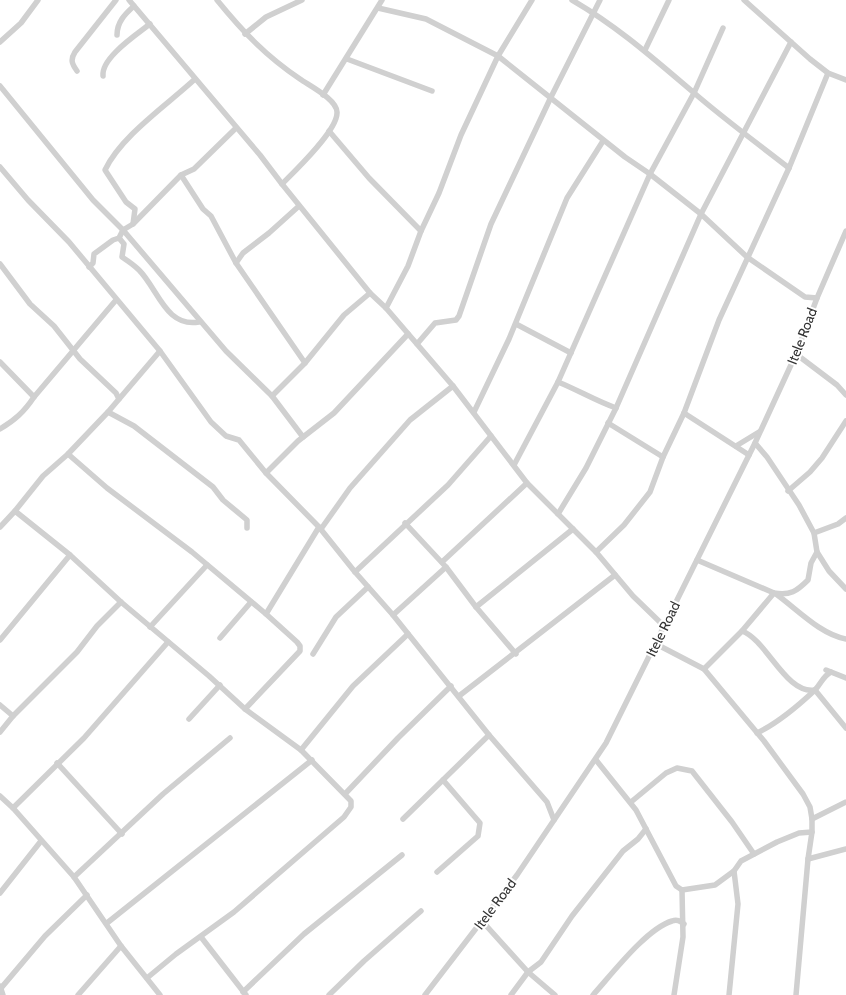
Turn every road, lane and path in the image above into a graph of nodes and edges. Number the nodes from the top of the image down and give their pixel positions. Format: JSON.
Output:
{"nodes":[{"id":1,"x":38,"y":0,"type":"edge"},
{"id":2,"x":116,"y":0,"type":"edge"},
{"id":3,"x":129,"y":0,"type":"edge"},
{"id":4,"x":217,"y":0,"type":"edge"},
{"id":5,"x":302,"y":0,"type":"edge"},
{"id":6,"x":382,"y":0,"type":"edge"},
{"id":7,"x":532,"y":0,"type":"edge"},
{"id":8,"x":572,"y":0,"type":"edge"},
{"id":9,"x":600,"y":0,"type":"edge"},
{"id":10,"x":670,"y":0,"type":"edge"},
{"id":11,"x":744,"y":0,"type":"edge"},
{"id":12,"x":134,"y":6,"type":"junction"},
{"id":13,"x":378,"y":8,"type":"junction"},
{"id":14,"x":595,"y":13,"type":"junction"},
{"id":15,"x":150,"y":24,"type":"junction"},
{"id":16,"x":723,"y":28,"type":"dead end"},
{"id":17,"x":245,"y":34,"type":"junction"},
{"id":18,"x":117,"y":35,"type":"dead end"},
{"id":19,"x":0,"y":42,"type":"edge"},
{"id":20,"x":791,"y":42,"type":"junction"},
{"id":21,"x":645,"y":50,"type":"junction"},
{"id":22,"x":498,"y":56,"type":"junction"},
{"id":23,"x":347,"y":59,"type":"junction"},
{"id":24,"x":77,"y":71,"type":"dead end"},
{"id":25,"x":828,"y":73,"type":"junction"},
{"id":26,"x":103,"y":76,"type":"dead end"},
{"id":27,"x":195,"y":79,"type":"junction"},
{"id":28,"x":846,"y":80,"type":"edge"},
{"id":29,"x":0,"y":86,"type":"edge"},
{"id":30,"x":432,"y":91,"type":"dead end"},
{"id":31,"x":694,"y":93,"type":"junction"},
{"id":32,"x":323,"y":94,"type":"junction"},
{"id":33,"x":551,"y":97,"type":"junction"},
{"id":34,"x":236,"y":128,"type":"junction"},
{"id":35,"x":329,"y":131,"type":"junction"},
{"id":36,"x":743,"y":131,"type":"junction"},
{"id":37,"x":604,"y":141,"type":"junction"},
{"id":38,"x":0,"y":167,"type":"edge"},
{"id":39,"x":789,"y":168,"type":"junction"},
{"id":40,"x":650,"y":174,"type":"junction"},
{"id":41,"x":181,"y":175,"type":"junction"},
{"id":42,"x":282,"y":184,"type":"junction"},
{"id":43,"x":299,"y":206,"type":"junction"},
{"id":44,"x":701,"y":214,"type":"junction"},
{"id":45,"x":133,"y":224,"type":"junction"},
{"id":46,"x":123,"y":230,"type":"junction"},
{"id":47,"x":421,"y":231,"type":"junction"},
{"id":48,"x":846,"y":231,"type":"edge"},
{"id":49,"x":119,"y":238,"type":"junction"},
{"id":50,"x":747,"y":257,"type":"junction"},
{"id":51,"x":236,"y":263,"type":"junction"},
{"id":52,"x":0,"y":264,"type":"edge"},
{"id":53,"x":89,"y":267,"type":"junction"},
{"id":54,"x":370,"y":293,"type":"junction"},
{"id":55,"x":806,"y":296,"type":"junction"},
{"id":56,"x":817,"y":298,"type":"junction"},
{"id":57,"x":116,"y":300,"type":"junction"},
{"id":58,"x":814,"y":304,"type":"junction"},
{"id":59,"x":386,"y":308,"type":"junction"},
{"id":60,"x":199,"y":322,"type":"junction"},
{"id":61,"x":516,"y":324,"type":"junction"},
{"id":62,"x":408,"y":334,"type":"junction"},
{"id":63,"x":417,"y":344,"type":"junction"},
{"id":64,"x":74,"y":350,"type":"junction"},
{"id":65,"x":160,"y":351,"type":"junction"},
{"id":66,"x":571,"y":353,"type":"junction"},
{"id":67,"x":796,"y":354,"type":"junction"},
{"id":68,"x":0,"y":362,"type":"edge"},
{"id":69,"x":305,"y":363,"type":"junction"},
{"id":70,"x":558,"y":382,"type":"junction"},
{"id":71,"x":453,"y":386,"type":"junction"},
{"id":72,"x":846,"y":395,"type":"edge"},
{"id":73,"x":272,"y":396,"type":"junction"},
{"id":74,"x":34,"y":397,"type":"junction"},
{"id":75,"x":119,"y":398,"type":"junction"},
{"id":76,"x":616,"y":408,"type":"junction"},
{"id":77,"x":108,"y":412,"type":"junction"},
{"id":78,"x":474,"y":412,"type":"junction"},
{"id":79,"x":684,"y":413,"type":"junction"},
{"id":80,"x":846,"y":421,"type":"edge"},
{"id":81,"x":608,"y":423,"type":"junction"},
{"id":82,"x":0,"y":429,"type":"edge"},
{"id":83,"x":759,"y":432,"type":"junction"},
{"id":84,"x":491,"y":436,"type":"junction"},
{"id":85,"x":303,"y":437,"type":"junction"},
{"id":86,"x":755,"y":443,"type":"junction"},
{"id":87,"x":736,"y":446,"type":"junction"},
{"id":88,"x":68,"y":454,"type":"junction"},
{"id":89,"x":749,"y":455,"type":"junction"},
{"id":90,"x":663,"y":456,"type":"junction"},
{"id":91,"x":514,"y":465,"type":"junction"},
{"id":92,"x":266,"y":473,"type":"junction"},
{"id":93,"x":527,"y":483,"type":"junction"},
{"id":94,"x":788,"y":491,"type":"junction"},
{"id":95,"x":15,"y":511,"type":"junction"},
{"id":96,"x":558,"y":514,"type":"junction"},
{"id":97,"x":846,"y":518,"type":"edge"},
{"id":98,"x":405,"y":524,"type":"junction"},
{"id":99,"x":0,"y":527,"type":"edge"},
{"id":100,"x":247,"y":528,"type":"dead end"},
{"id":101,"x":320,"y":528,"type":"junction"},
{"id":102,"x":573,"y":529,"type":"junction"},
{"id":103,"x":814,"y":533,"type":"junction"},
{"id":104,"x":596,"y":552,"type":"junction"},
{"id":105,"x":816,"y":552,"type":"junction"},
{"id":106,"x":70,"y":555,"type":"junction"},
{"id":107,"x":697,"y":560,"type":"junction"},
{"id":108,"x":207,"y":565,"type":"junction"},
{"id":109,"x":444,"y":565,"type":"junction"},
{"id":110,"x":355,"y":572,"type":"junction"},
{"id":111,"x":615,"y":575,"type":"junction"},
{"id":112,"x":368,"y":586,"type":"junction"},
{"id":113,"x":846,"y":589,"type":"edge"},
{"id":114,"x":774,"y":593,"type":"junction"},
{"id":115,"x":121,"y":602,"type":"junction"},
{"id":116,"x":252,"y":602,"type":"junction"},
{"id":117,"x":476,"y":607,"type":"junction"},
{"id":118,"x":266,"y":614,"type":"junction"},
{"id":119,"x":394,"y":615,"type":"junction"},
{"id":120,"x":664,"y":626,"type":"junction"},
{"id":121,"x":150,"y":627,"type":"junction"},
{"id":122,"x":742,"y":631,"type":"junction"},
{"id":123,"x":408,"y":634,"type":"junction"},
{"id":124,"x":220,"y":638,"type":"dead end"},
{"id":125,"x":846,"y":639,"type":"edge"},
{"id":126,"x":0,"y":640,"type":"edge"},
{"id":127,"x":168,"y":642,"type":"junction"},
{"id":128,"x":656,"y":644,"type":"junction"},
{"id":129,"x":313,"y":654,"type":"dead end"},
{"id":130,"x":516,"y":654,"type":"junction"},
{"id":131,"x":704,"y":669,"type":"junction"},
{"id":132,"x":846,"y":678,"type":"edge"},
{"id":133,"x":220,"y":685,"type":"junction"},
{"id":134,"x":451,"y":686,"type":"junction"},
{"id":135,"x":815,"y":690,"type":"junction"},
{"id":136,"x":459,"y":696,"type":"junction"},
{"id":137,"x":0,"y":705,"type":"edge"},
{"id":138,"x":245,"y":709,"type":"junction"},
{"id":139,"x":13,"y":716,"type":"junction"},
{"id":140,"x":189,"y":719,"type":"dead end"},
{"id":141,"x":768,"y":727,"type":"junction"},
{"id":142,"x":846,"y":728,"type":"edge"},
{"id":143,"x":0,"y":732,"type":"edge"},
{"id":144,"x":757,"y":733,"type":"junction"},
{"id":145,"x":490,"y":735,"type":"junction"},
{"id":146,"x":230,"y":738,"type":"dead end"},
{"id":147,"x":764,"y":741,"type":"junction"},
{"id":148,"x":301,"y":750,"type":"junction"},
{"id":149,"x":312,"y":760,"type":"junction"},
{"id":150,"x":596,"y":760,"type":"junction"},
{"id":151,"x":57,"y":763,"type":"junction"},
{"id":152,"x":443,"y":780,"type":"junction"},
{"id":153,"x":345,"y":794,"type":"junction"},
{"id":154,"x":1,"y":799,"type":"edge"},
{"id":155,"x":631,"y":802,"type":"junction"},
{"id":156,"x":846,"y":802,"type":"edge"},
{"id":157,"x":13,"y":808,"type":"junction"},
{"id":158,"x":403,"y":819,"type":"dead end"},
{"id":159,"x":812,"y":819,"type":"junction"},
{"id":160,"x":554,"y":820,"type":"junction"},
{"id":161,"x":646,"y":829,"type":"junction"},
{"id":162,"x":812,"y":832,"type":"junction"},
{"id":163,"x":122,"y":834,"type":"junction"},
{"id":164,"x":41,"y":841,"type":"junction"},
{"id":165,"x":846,"y":849,"type":"edge"},
{"id":166,"x":754,"y":854,"type":"junction"},
{"id":167,"x":402,"y":855,"type":"dead end"},
{"id":168,"x":808,"y":859,"type":"junction"},
{"id":169,"x":734,"y":871,"type":"junction"},
{"id":170,"x":437,"y":872,"type":"dead end"},
{"id":171,"x":74,"y":877,"type":"junction"},
{"id":172,"x":682,"y":890,"type":"junction"},
{"id":173,"x":0,"y":893,"type":"edge"},
{"id":174,"x":87,"y":895,"type":"junction"},
{"id":175,"x":421,"y":911,"type":"dead end"},
{"id":176,"x":482,"y":921,"type":"junction"},
{"id":177,"x":107,"y":923,"type":"junction"},
{"id":178,"x":684,"y":924,"type":"junction"},
{"id":179,"x":201,"y":937,"type":"junction"},
{"id":180,"x":121,"y":946,"type":"junction"},
{"id":181,"x":528,"y":972,"type":"junction"},
{"id":182,"x":147,"y":978,"type":"junction"},
{"id":183,"x":1,"y":986,"type":"edge"},
{"id":184,"x":244,"y":994,"type":"edge"},
{"id":185,"x":3,"y":995,"type":"edge"},
{"id":186,"x":78,"y":995,"type":"edge"},
{"id":187,"x":160,"y":995,"type":"edge"},
{"id":188,"x":329,"y":995,"type":"edge"},
{"id":189,"x":426,"y":995,"type":"edge"},
{"id":190,"x":511,"y":995,"type":"edge"},
{"id":191,"x":555,"y":995,"type":"edge"},
{"id":192,"x":593,"y":995,"type":"edge"},
{"id":193,"x":674,"y":995,"type":"edge"},
{"id":194,"x":729,"y":995,"type":"edge"},
{"id":195,"x":796,"y":995,"type":"edge"}],
"edges":[{"from":1,"to":19,"type":"street"},
{"from":2,"to":24,"type":"street"},
{"from":3,"to":12,"type":"street"},
{"from":4,"to":17,"type":"street"},
{"from":5,"to":17,"type":"street"},
{"from":6,"to":13,"type":"street"},
{"from":7,"to":22,"type":"street"},
{"from":8,"to":14,"type":"street"},
{"from":9,"to":14,"type":"street"},
{"from":10,"to":21,"type":"street"},
{"from":11,"to":20,"type":"street"},
{"from":12,"to":15,"type":"street"},
{"from":12,"to":18,"type":"street"},
{"from":13,"to":22,"type":"street"},
{"from":13,"to":23,"type":"street"},
{"from":14,"to":21,"type":"street"},
{"from":14,"to":33,"type":"street"},
{"from":15,"to":26,"type":"street"},
{"from":15,"to":27,"type":"street"},
{"from":16,"to":31,"type":"street"},
{"from":17,"to":32,"type":"street"},
{"from":20,"to":25,"type":"street"},
{"from":20,"to":36,"type":"street"},
{"from":21,"to":31,"type":"street"},
{"from":22,"to":33,"type":"street"},
{"from":22,"to":47,"type":"street"},
{"from":23,"to":30,"type":"street"},
{"from":23,"to":32,"type":"street"},
{"from":25,"to":28,"type":"street"},
{"from":25,"to":39,"type":"street"},
{"from":27,"to":34,"type":"street"},
{"from":27,"to":45,"type":"street"},
{"from":29,"to":46,"type":"street"},
{"from":31,"to":36,"type":"street"},
{"from":31,"to":40,"type":"street"},
{"from":32,"to":35,"type":"street"},
{"from":33,"to":37,"type":"street"},
{"from":33,"to":63,"type":"street"},
{"from":34,"to":41,"type":"street"},
{"from":34,"to":42,"type":"street"},
{"from":35,"to":42,"type":"street"},
{"from":35,"to":47,"type":"street"},
{"from":36,"to":39,"type":"street"},
{"from":36,"to":44,"type":"street"},
{"from":37,"to":40,"type":"street"},
{"from":37,"to":61,"type":"street"},
{"from":38,"to":53,"type":"street"},
{"from":39,"to":50,"type":"street"},
{"from":40,"to":44,"type":"street"},
{"from":40,"to":66,"type":"street"},
{"from":41,"to":45,"type":"street"},
{"from":41,"to":51,"type":"street"},
{"from":42,"to":43,"type":"street"},
{"from":43,"to":51,"type":"street"},
{"from":43,"to":54,"type":"street"},
{"from":44,"to":50,"type":"street"},
{"from":44,"to":76,"type":"street"},
{"from":45,"to":46,"type":"street"},
{"from":46,"to":49,"type":"street"},
{"from":46,"to":60,"type":"street"},
{"from":47,"to":59,"type":"street"},
{"from":48,"to":56,"type":"street","name":"Itele Road"},
{"from":49,"to":53,"type":"street"},
{"from":49,"to":60,"type":"street"},
{"from":50,"to":55,"type":"street"},
{"from":50,"to":79,"type":"street"},
{"from":51,"to":69,"type":"street"},
{"from":52,"to":64,"type":"street"},
{"from":53,"to":57,"type":"street"},
{"from":54,"to":59,"type":"street"},
{"from":54,"to":69,"type":"street"},
{"from":55,"to":56,"type":"street"},
{"from":55,"to":58,"type":"street"},
{"from":56,"to":58,"type":"street","name":"Itele Road"},
{"from":57,"to":64,"type":"street"},
{"from":57,"to":65,"type":"street"},
{"from":58,"to":67,"type":"street","name":"Itele Road"},
{"from":59,"to":62,"type":"street"},
{"from":60,"to":73,"type":"street"},
{"from":61,"to":66,"type":"street"},
{"from":61,"to":78,"type":"street"},
{"from":62,"to":63,"type":"street"},
{"from":62,"to":85,"type":"street"},
{"from":63,"to":71,"type":"street"},
{"from":64,"to":74,"type":"street"},
{"from":64,"to":75,"type":"street"},
{"from":65,"to":75,"type":"street"},
{"from":65,"to":92,"type":"street"},
{"from":66,"to":70,"type":"street"},
{"from":67,"to":72,"type":"street"},
{"from":67,"to":83,"type":"street","name":"Itele Road"},
{"from":68,"to":74,"type":"street"},
{"from":69,"to":73,"type":"street"},
{"from":70,"to":76,"type":"street"},
{"from":70,"to":91,"type":"street"},
{"from":71,"to":78,"type":"street"},
{"from":71,"to":101,"type":"street"},
{"from":73,"to":85,"type":"street"},
{"from":74,"to":82,"type":"street"},
{"from":75,"to":77,"type":"street"},
{"from":76,"to":81,"type":"street"},
{"from":77,"to":88,"type":"street"},
{"from":77,"to":100,"type":"street"},
{"from":78,"to":84,"type":"street"},
{"from":79,"to":87,"type":"street"},
{"from":79,"to":90,"type":"street"},
{"from":80,"to":94,"type":"street"},
{"from":81,"to":90,"type":"street"},
{"from":81,"to":96,"type":"street"},
{"from":83,"to":86,"type":"street","name":"Itele Road"},
{"from":83,"to":87,"type":"street"},
{"from":84,"to":91,"type":"street"},
{"from":84,"to":98,"type":"street"},
{"from":85,"to":92,"type":"street"},
{"from":86,"to":89,"type":"street","name":"Itele Road"},
{"from":86,"to":94,"type":"street"},
{"from":87,"to":89,"type":"street"},
{"from":88,"to":95,"type":"street"},
{"from":88,"to":108,"type":"street"},
{"from":89,"to":107,"type":"street","name":"Itele Road"},
{"from":90,"to":104,"type":"street"},
{"from":91,"to":93,"type":"street"},
{"from":92,"to":101,"type":"street"},
{"from":93,"to":96,"type":"street"},
{"from":93,"to":109,"type":"street"},
{"from":94,"to":103,"type":"street"},
{"from":95,"to":99,"type":"street"},
{"from":95,"to":106,"type":"street"},
{"from":96,"to":102,"type":"street"},
{"from":97,"to":103,"type":"street"},
{"from":98,"to":109,"type":"street"},
{"from":98,"to":110,"type":"street"},
{"from":101,"to":110,"type":"street"},
{"from":101,"to":118,"type":"street"},
{"from":102,"to":104,"type":"street"},
{"from":102,"to":117,"type":"street"},
{"from":103,"to":105,"type":"street"},
{"from":104,"to":111,"type":"street"},
{"from":105,"to":113,"type":"street"},
{"from":105,"to":114,"type":"street"},
{"from":106,"to":115,"type":"street"},
{"from":106,"to":126,"type":"street"},
{"from":107,"to":114,"type":"street"},
{"from":107,"to":120,"type":"street","name":"Itele Road"},
{"from":108,"to":116,"type":"street"},
{"from":108,"to":121,"type":"street"},
{"from":109,"to":117,"type":"street"},
{"from":109,"to":119,"type":"street"},
{"from":110,"to":112,"type":"street"},
{"from":111,"to":120,"type":"street"},
{"from":111,"to":130,"type":"street"},
{"from":112,"to":119,"type":"street"},
{"from":112,"to":129,"type":"street"},
{"from":114,"to":122,"type":"street"},
{"from":114,"to":125,"type":"street"},
{"from":115,"to":121,"type":"street"},
{"from":115,"to":139,"type":"street"},
{"from":116,"to":118,"type":"street"},
{"from":116,"to":124,"type":"street"},
{"from":117,"to":130,"type":"street"},
{"from":118,"to":138,"type":"street"},
{"from":119,"to":123,"type":"street"},
{"from":120,"to":128,"type":"street","name":"Itele Road"},
{"from":121,"to":127,"type":"street"},
{"from":122,"to":131,"type":"street"},
{"from":122,"to":135,"type":"street"},
{"from":123,"to":134,"type":"street"},
{"from":123,"to":148,"type":"street"},
{"from":127,"to":133,"type":"street"},
{"from":127,"to":151,"type":"street"},
{"from":128,"to":131,"type":"street"},
{"from":128,"to":150,"type":"street","name":"Itele Road"},
{"from":130,"to":136,"type":"street"},
{"from":131,"to":144,"type":"street"},
{"from":132,"to":135,"type":"street"},
{"from":133,"to":138,"type":"street"},
{"from":133,"to":140,"type":"street"},
{"from":134,"to":136,"type":"street"},
{"from":134,"to":153,"type":"street"},
{"from":135,"to":141,"type":"street"},
{"from":135,"to":142,"type":"street"},
{"from":136,"to":145,"type":"street"},
{"from":137,"to":139,"type":"street"},
{"from":138,"to":148,"type":"street"},
{"from":139,"to":143,"type":"street"},
{"from":141,"to":144,"type":"street"},
{"from":141,"to":147,"type":"street"},
{"from":144,"to":147,"type":"street"},
{"from":145,"to":152,"type":"street"},
{"from":145,"to":160,"type":"street"},
{"from":146,"to":163,"type":"street"},
{"from":147,"to":159,"type":"street"},
{"from":148,"to":149,"type":"street"},
{"from":149,"to":153,"type":"street"},
{"from":149,"to":177,"type":"street"},
{"from":150,"to":155,"type":"street"},
{"from":150,"to":160,"type":"street","name":"Itele Road"},
{"from":151,"to":157,"type":"street"},
{"from":151,"to":163,"type":"street"},
{"from":152,"to":158,"type":"street"},
{"from":152,"to":170,"type":"street"},
{"from":153,"to":179,"type":"street"},
{"from":154,"to":157,"type":"street"},
{"from":155,"to":161,"type":"street"},
{"from":155,"to":166,"type":"street"},
{"from":156,"to":159,"type":"street"},
{"from":157,"to":164,"type":"street"},
{"from":159,"to":162,"type":"street"},
{"from":160,"to":176,"type":"street","name":"Itele Road"},
{"from":161,"to":172,"type":"street"},
{"from":161,"to":181,"type":"street"},
{"from":162,"to":166,"type":"street"},
{"from":162,"to":168,"type":"street"},
{"from":163,"to":171,"type":"street"},
{"from":164,"to":171,"type":"street"},
{"from":164,"to":173,"type":"street"},
{"from":165,"to":168,"type":"street"},
{"from":166,"to":169,"type":"street"},
{"from":167,"to":184,"type":"street"},
{"from":168,"to":195,"type":"street"},
{"from":169,"to":172,"type":"street"},
{"from":169,"to":194,"type":"street"},
{"from":171,"to":174,"type":"street"},
{"from":172,"to":178,"type":"street"},
{"from":174,"to":177,"type":"street"},
{"from":174,"to":183,"type":"street"},
{"from":175,"to":188,"type":"street"},
{"from":176,"to":181,"type":"street"},
{"from":176,"to":189,"type":"street","name":"Itele Road"},
{"from":177,"to":180,"type":"street"},
{"from":178,"to":192,"type":"street"},
{"from":178,"to":193,"type":"street"},
{"from":179,"to":182,"type":"street"},
{"from":179,"to":184,"type":"street"},
{"from":180,"to":182,"type":"street"},
{"from":180,"to":186,"type":"street"},
{"from":181,"to":190,"type":"street"},
{"from":181,"to":191,"type":"street"},
{"from":182,"to":187,"type":"street"},
{"from":183,"to":185,"type":"street"}]}
